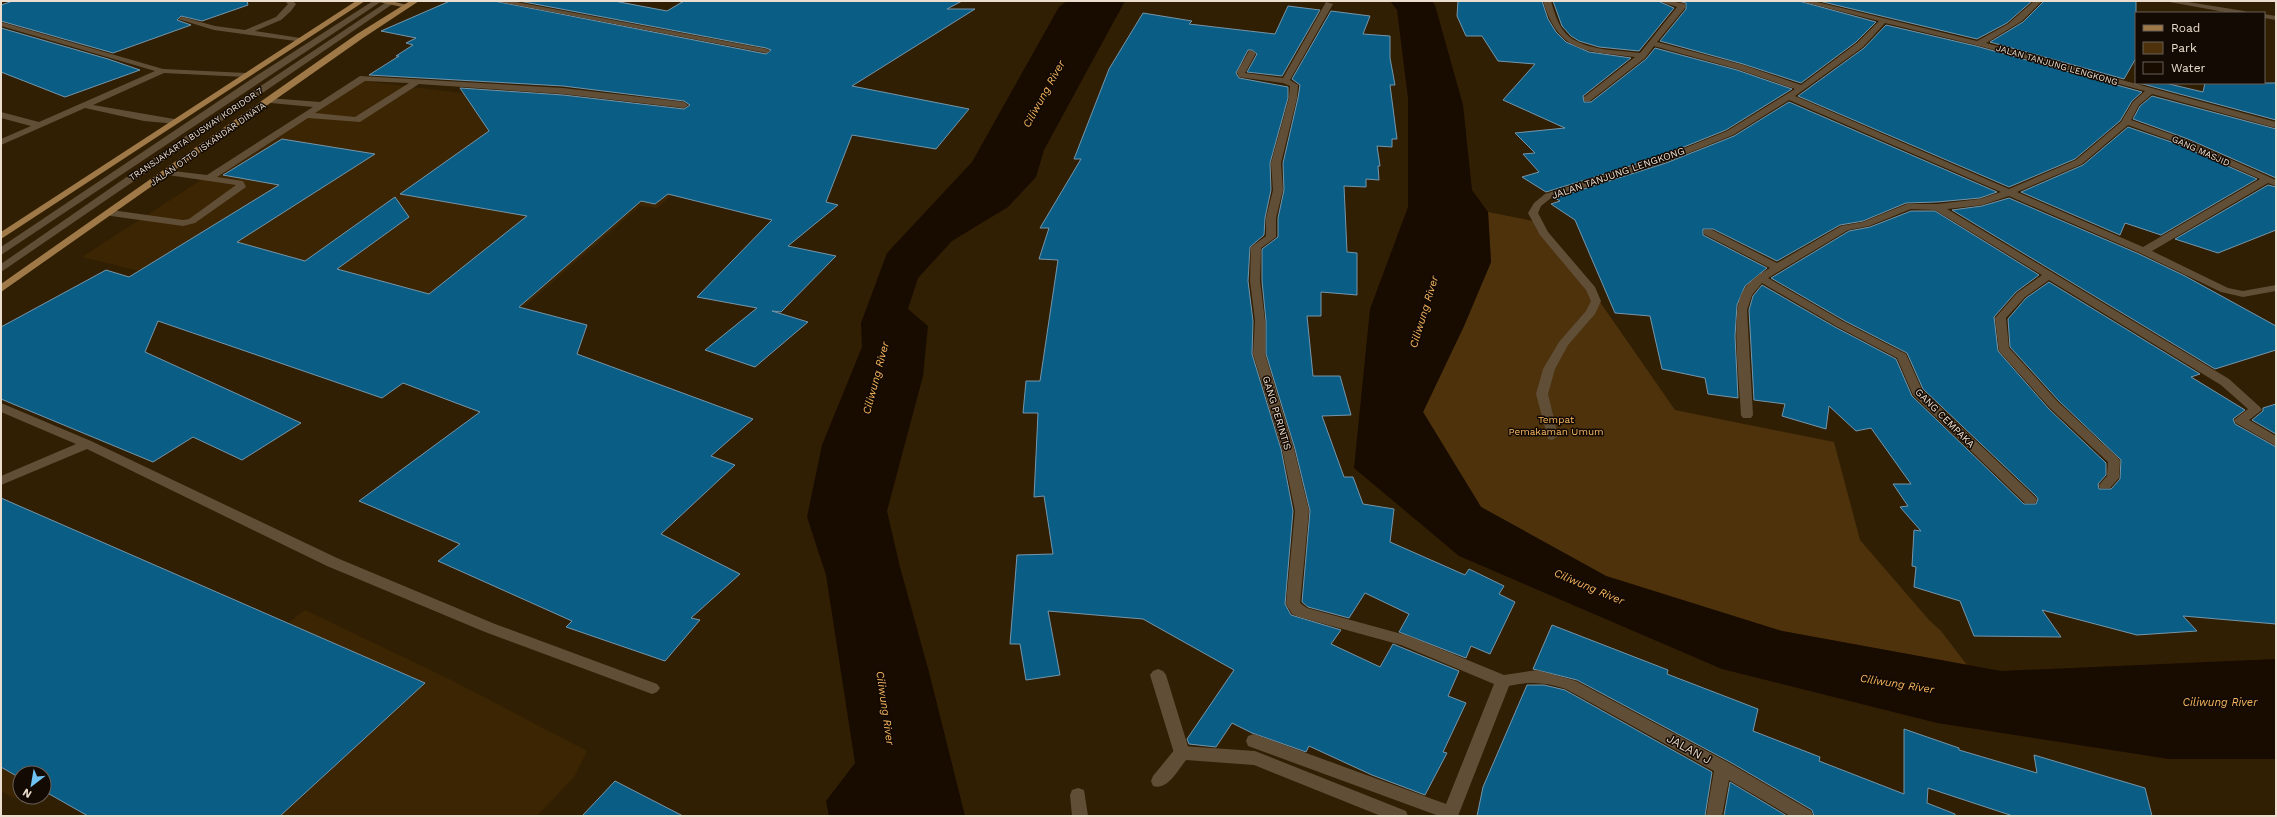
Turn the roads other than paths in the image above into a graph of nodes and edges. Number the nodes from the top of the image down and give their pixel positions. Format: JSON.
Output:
{"nodes":[{"id":1,"x":289,"y":1,"type":"edge"},
{"id":2,"x":361,"y":1,"type":"edge"},
{"id":3,"x":378,"y":1,"type":"edge"},
{"id":4,"x":499,"y":1,"type":"edge"},
{"id":5,"x":1547,"y":1,"type":"edge"},
{"id":6,"x":1663,"y":1,"type":"edge"},
{"id":7,"x":1804,"y":1,"type":"edge"},
{"id":8,"x":2038,"y":1,"type":"edge"},
{"id":9,"x":2168,"y":1,"type":"edge"},
{"id":10,"x":391,"y":2,"type":"edge"},
{"id":11,"x":411,"y":3,"type":"edge"},
{"id":12,"x":1329,"y":4,"type":"dead end"},
{"id":13,"x":2238,"y":12,"type":"edge"},
{"id":14,"x":2265,"y":16,"type":"edge"},
{"id":15,"x":2276,"y":18,"type":"edge"},
{"id":16,"x":182,"y":19,"type":"dead end"},
{"id":17,"x":1883,"y":21,"type":"junction"},
{"id":18,"x":1,"y":24,"type":"edge"},
{"id":19,"x":244,"y":33,"type":"junction"},
{"id":20,"x":300,"y":40,"type":"junction"},
{"id":21,"x":1653,"y":42,"type":"junction"},
{"id":22,"x":1978,"y":43,"type":"junction"},
{"id":23,"x":766,"y":51,"type":"dead end"},
{"id":24,"x":1252,"y":53,"type":"dead end"},
{"id":25,"x":1642,"y":56,"type":"junction"},
{"id":26,"x":163,"y":71,"type":"junction"},
{"id":27,"x":246,"y":75,"type":"junction"},
{"id":28,"x":1285,"y":81,"type":"junction"},
{"id":29,"x":418,"y":82,"type":"junction"},
{"id":30,"x":1802,"y":88,"type":"junction"},
{"id":31,"x":2153,"y":89,"type":"edge"},
{"id":32,"x":1788,"y":96,"type":"junction"},
{"id":33,"x":1587,"y":99,"type":"dead end"},
{"id":34,"x":271,"y":100,"type":"junction"},
{"id":35,"x":323,"y":105,"type":"junction"},
{"id":36,"x":684,"y":105,"type":"dead end"},
{"id":37,"x":85,"y":106,"type":"junction"},
{"id":38,"x":1,"y":114,"type":"edge"},
{"id":39,"x":308,"y":115,"type":"junction"},
{"id":40,"x":2126,"y":121,"type":"junction"},
{"id":41,"x":174,"y":122,"type":"junction"},
{"id":42,"x":39,"y":125,"type":"junction"},
{"id":43,"x":2276,"y":125,"type":"edge"},
{"id":44,"x":1,"y":142,"type":"edge"},
{"id":45,"x":168,"y":172,"type":"junction"},
{"id":46,"x":209,"y":178,"type":"junction"},
{"id":47,"x":2266,"y":180,"type":"junction"},
{"id":48,"x":2276,"y":183,"type":"edge"},
{"id":49,"x":2009,"y":193,"type":"junction"},
{"id":50,"x":1938,"y":207,"type":"junction"},
{"id":51,"x":111,"y":213,"type":"junction"},
{"id":52,"x":1708,"y":232,"type":"dead end"},
{"id":53,"x":1,"y":236,"type":"edge"},
{"id":54,"x":2144,"y":251,"type":"junction"},
{"id":55,"x":1,"y":252,"type":"edge"},
{"id":56,"x":1776,"y":267,"type":"junction"},
{"id":57,"x":1,"y":269,"type":"edge"},
{"id":58,"x":2048,"y":276,"type":"junction"},
{"id":59,"x":1762,"y":278,"type":"junction"},
{"id":60,"x":2276,"y":288,"type":"edge"},
{"id":61,"x":1,"y":289,"type":"edge"},
{"id":62,"x":1,"y":407,"type":"edge"},
{"id":63,"x":1747,"y":415,"type":"dead end"},
{"id":64,"x":1552,"y":436,"type":"dead end"},
{"id":65,"x":2276,"y":442,"type":"edge"},
{"id":66,"x":86,"y":444,"type":"junction"},
{"id":67,"x":1,"y":481,"type":"edge"},
{"id":68,"x":2105,"y":485,"type":"dead end"},
{"id":69,"x":2030,"y":500,"type":"dead end"},
{"id":70,"x":1158,"y":675,"type":"dead end"},
{"id":71,"x":1503,"y":681,"type":"junction"},
{"id":72,"x":652,"y":688,"type":"dead end"},
{"id":73,"x":1254,"y":741,"type":"dead end"},
{"id":74,"x":1182,"y":754,"type":"junction"},
{"id":75,"x":1723,"y":768,"type":"junction"},
{"id":76,"x":1159,"y":781,"type":"dead end"},
{"id":77,"x":1078,"y":795,"type":"dead end"},
{"id":78,"x":1451,"y":814,"type":"edge"},
{"id":79,"x":1080,"y":816,"type":"edge"},
{"id":80,"x":1400,"y":816,"type":"edge"},
{"id":81,"x":1714,"y":816,"type":"edge"},
{"id":82,"x":1805,"y":816,"type":"edge"}],
"edges":[{"from":1,"to":19,"type":"street"},
{"from":2,"to":20,"type":"main road"},
{"from":3,"to":10,"type":"street"},
{"from":3,"to":55,"type":"street","name":"TRANSJAKARTA BUSWAY KORIDOR 7"},
{"from":4,"to":23,"type":"street"},
{"from":5,"to":25,"type":"street"},
{"from":6,"to":21,"type":"street"},
{"from":7,"to":17,"type":"street","name":"JALAN TANJUNG LENGKONG"},
{"from":8,"to":22,"type":"street","name":"JALAN TANJUNG LENGKONG"},
{"from":9,"to":13,"type":"street"},
{"from":10,"to":11,"type":"street"},
{"from":10,"to":57,"type":"street","name":"TRANSJAKARTA BUSWAY KORIDOR 7"},
{"from":11,"to":34,"type":"main road","name":"JALAN OTTO ISKANDAR DINATA"},
{"from":12,"to":28,"type":"street"},
{"from":14,"to":15,"type":"street"},
{"from":16,"to":19,"type":"street"},
{"from":17,"to":22,"type":"street","name":"JALAN TANJUNG LENGKONG"},
{"from":17,"to":30,"type":"street","name":"JALAN TANJUNG LENGKONG"},
{"from":18,"to":26,"type":"street"},
{"from":19,"to":20,"type":"street"},
{"from":20,"to":27,"type":"main road"},
{"from":21,"to":25,"type":"street"},
{"from":21,"to":30,"type":"street"},
{"from":22,"to":31,"type":"street","name":"JALAN TANJUNG LENGKONG"},
{"from":24,"to":28,"type":"street"},
{"from":25,"to":33,"type":"street"},
{"from":26,"to":27,"type":"street"},
{"from":26,"to":37,"type":"street"},
{"from":27,"to":41,"type":"main road"},
{"from":28,"to":71,"type":"street","name":"GANG PERINTIS"},
{"from":29,"to":35,"type":"street"},
{"from":29,"to":36,"type":"street"},
{"from":29,"to":39,"type":"street"},
{"from":30,"to":32,"type":"street","name":"JALAN TANJUNG LENGKONG"},
{"from":31,"to":40,"type":"street"},
{"from":31,"to":43,"type":"street","name":"JALAN TANJUNG LENGKONG"},
{"from":32,"to":49,"type":"street"},
{"from":32,"to":64,"type":"street","name":"JALAN TANJUNG LENGKONG"},
{"from":34,"to":35,"type":"street"},
{"from":34,"to":45,"type":"main road","name":"JALAN OTTO ISKANDAR DINATA"},
{"from":35,"to":39,"type":"street"},
{"from":37,"to":41,"type":"street"},
{"from":37,"to":42,"type":"street"},
{"from":38,"to":42,"type":"street"},
{"from":39,"to":46,"type":"street"},
{"from":40,"to":47,"type":"street","name":"GANG MASJID"},
{"from":40,"to":49,"type":"street"},
{"from":41,"to":53,"type":"main road"},
{"from":42,"to":44,"type":"street"},
{"from":45,"to":46,"type":"street"},
{"from":45,"to":51,"type":"main road","name":"JALAN OTTO ISKANDAR DINATA"},
{"from":46,"to":51,"type":"street"},
{"from":47,"to":48,"type":"street","name":"GANG MASJID"},
{"from":47,"to":54,"type":"street"},
{"from":49,"to":50,"type":"street"},
{"from":49,"to":54,"type":"street"},
{"from":50,"to":56,"type":"street"},
{"from":50,"to":58,"type":"street"},
{"from":51,"to":61,"type":"main road","name":"JALAN OTTO ISKANDAR DINATA"},
{"from":52,"to":56,"type":"street"},
{"from":54,"to":60,"type":"street"},
{"from":56,"to":59,"type":"street"},
{"from":58,"to":65,"type":"street"},
{"from":58,"to":68,"type":"street"},
{"from":59,"to":63,"type":"street"},
{"from":59,"to":69,"type":"street","name":"GANG CEMPAKA"},
{"from":62,"to":66,"type":"street"},
{"from":66,"to":67,"type":"street"},
{"from":66,"to":72,"type":"street"},
{"from":70,"to":74,"type":"street"},
{"from":71,"to":75,"type":"street","name":"JALAN J"},
{"from":71,"to":78,"type":"street"},
{"from":73,"to":78,"type":"street"},
{"from":74,"to":76,"type":"street"},
{"from":74,"to":80,"type":"street"},
{"from":75,"to":81,"type":"street"},
{"from":75,"to":82,"type":"street","name":"JALAN J"},
{"from":77,"to":79,"type":"street"}]}
